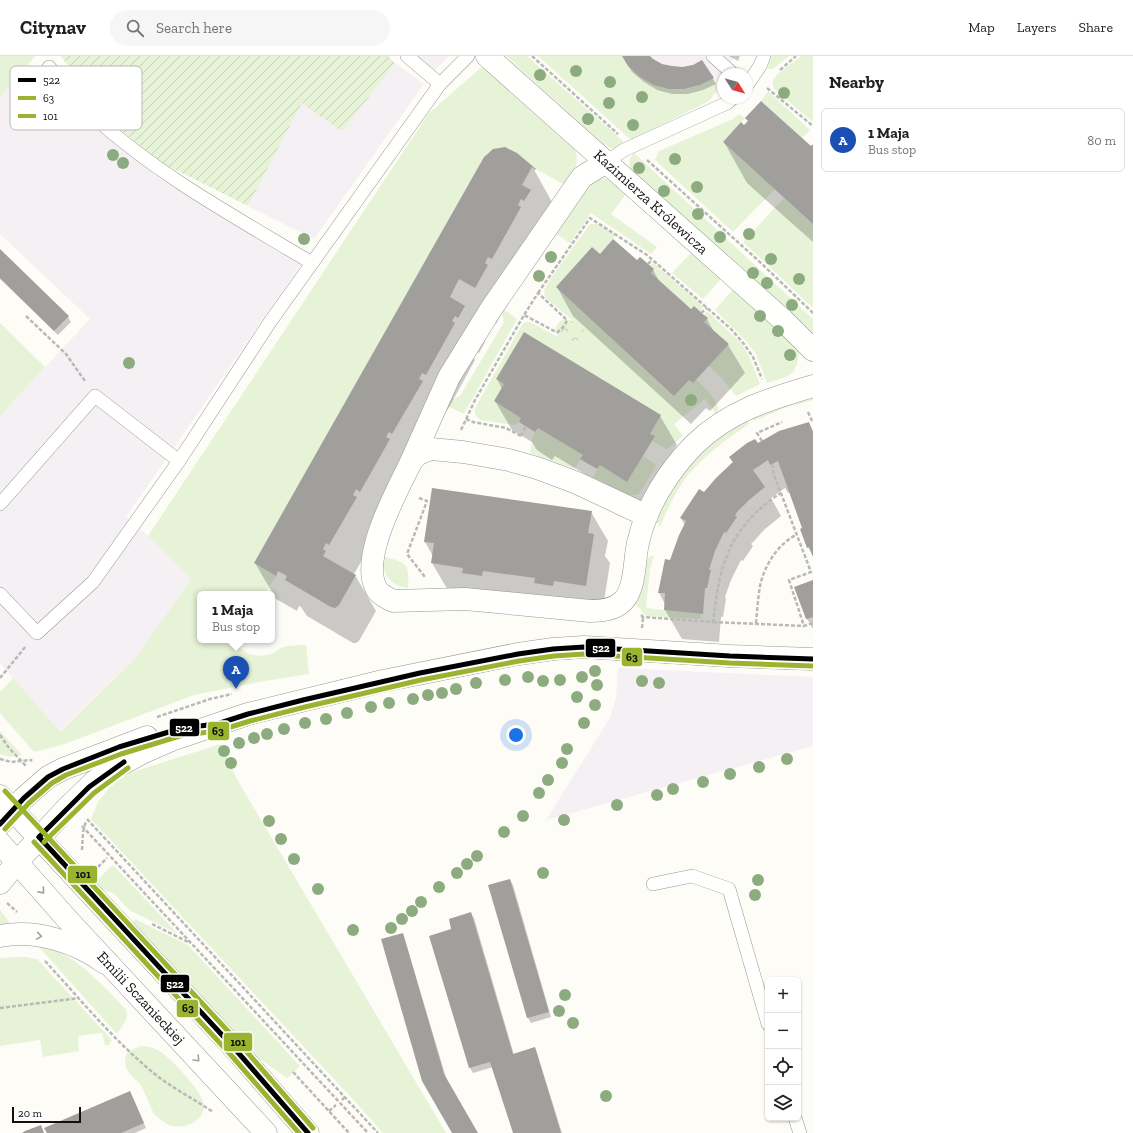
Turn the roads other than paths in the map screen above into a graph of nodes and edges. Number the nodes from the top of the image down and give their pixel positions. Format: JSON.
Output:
{"nodes":[{"id":1,"x":406,"y":56,"type":"edge"},
{"id":2,"x":468,"y":56,"type":"edge"},
{"id":3,"x":487,"y":56,"type":"edge"},
{"id":4,"x":712,"y":56,"type":"edge"},
{"id":5,"x":764,"y":56,"type":"edge"},
{"id":6,"x":726,"y":68,"type":"edge"},
{"id":7,"x":753,"y":76,"type":"edge"},
{"id":8,"x":440,"y":84,"type":"junction"},
{"id":9,"x":727,"y":104,"type":"edge"},
{"id":10,"x":110,"y":130,"type":"edge"},
{"id":11,"x":606,"y":162,"type":"junction"},
{"id":12,"x":312,"y":263,"type":"junction"},
{"id":13,"x":813,"y":350,"type":"edge"},
{"id":14,"x":813,"y":386,"type":"edge"},
{"id":15,"x":179,"y":461,"type":"junction"},
{"id":16,"x":411,"y":462,"type":"junction"},
{"id":17,"x":0,"y":504,"type":"edge"},
{"id":18,"x":647,"y":516,"type":"junction"},
{"id":19,"x":0,"y":594,"type":"edge"},
{"id":20,"x":813,"y":659,"type":"edge"},
{"id":21,"x":217,"y":724,"type":"junction"},
{"id":22,"x":4,"y":810,"type":"edge"},
{"id":23,"x":39,"y":837,"type":"junction"},
{"id":24,"x":0,"y":844,"type":"edge"},
{"id":25,"x":17,"y":862,"type":"junction"},
{"id":26,"x":653,"y":884,"type":"dead end"},
{"id":27,"x":1,"y":891,"type":"edge"},
{"id":28,"x":0,"y":936,"type":"edge"},
{"id":29,"x":114,"y":970,"type":"junction"},
{"id":30,"x":765,"y":1014,"type":"edge"},
{"id":31,"x":796,"y":1121,"type":"edge"},
{"id":32,"x":266,"y":1133,"type":"edge"},
{"id":33,"x":308,"y":1133,"type":"edge"},
{"id":34,"x":800,"y":1133,"type":"edge"}],
"edges":[{"from":1,"to":8,"type":"lane"},
{"from":2,"to":8,"type":"lane"},
{"from":3,"to":11,"type":"street","name":"Kazimierza Królewicza"},
{"from":4,"to":6,"type":"lane"},
{"from":5,"to":7,"type":"lane"},
{"from":8,"to":12,"type":"lane"},
{"from":9,"to":11,"type":"lane"},
{"from":10,"to":12,"type":"lane"},
{"from":11,"to":13,"type":"street","name":"Kazimierza Królewicza"},
{"from":11,"to":16,"type":"street"},
{"from":12,"to":15,"type":"lane"},
{"from":14,"to":18,"type":"street"},
{"from":15,"to":17,"type":"lane"},
{"from":15,"to":19,"type":"lane"},
{"from":16,"to":18,"type":"street"},
{"from":16,"to":18,"type":"street"},
{"from":20,"to":21,"type":"street"},
{"from":21,"to":22,"type":"street"},
{"from":21,"to":23,"type":"street"},
{"from":22,"to":23,"type":"street"},
{"from":23,"to":25,"type":"street"},
{"from":23,"to":33,"type":"street"},
{"from":24,"to":25,"type":"street","name":"Emilii Sczanieckiej"},
{"from":25,"to":27,"type":"street"},
{"from":25,"to":29,"type":"street","name":"Emilii Sczanieckiej","one_way":true},
{"from":26,"to":30,"type":"lane"},
{"from":28,"to":29,"type":"street","one_way":true},
{"from":29,"to":32,"type":"street","name":"Emilii Sczanieckiej","one_way":true},
{"from":31,"to":34,"type":"lane"}]}
